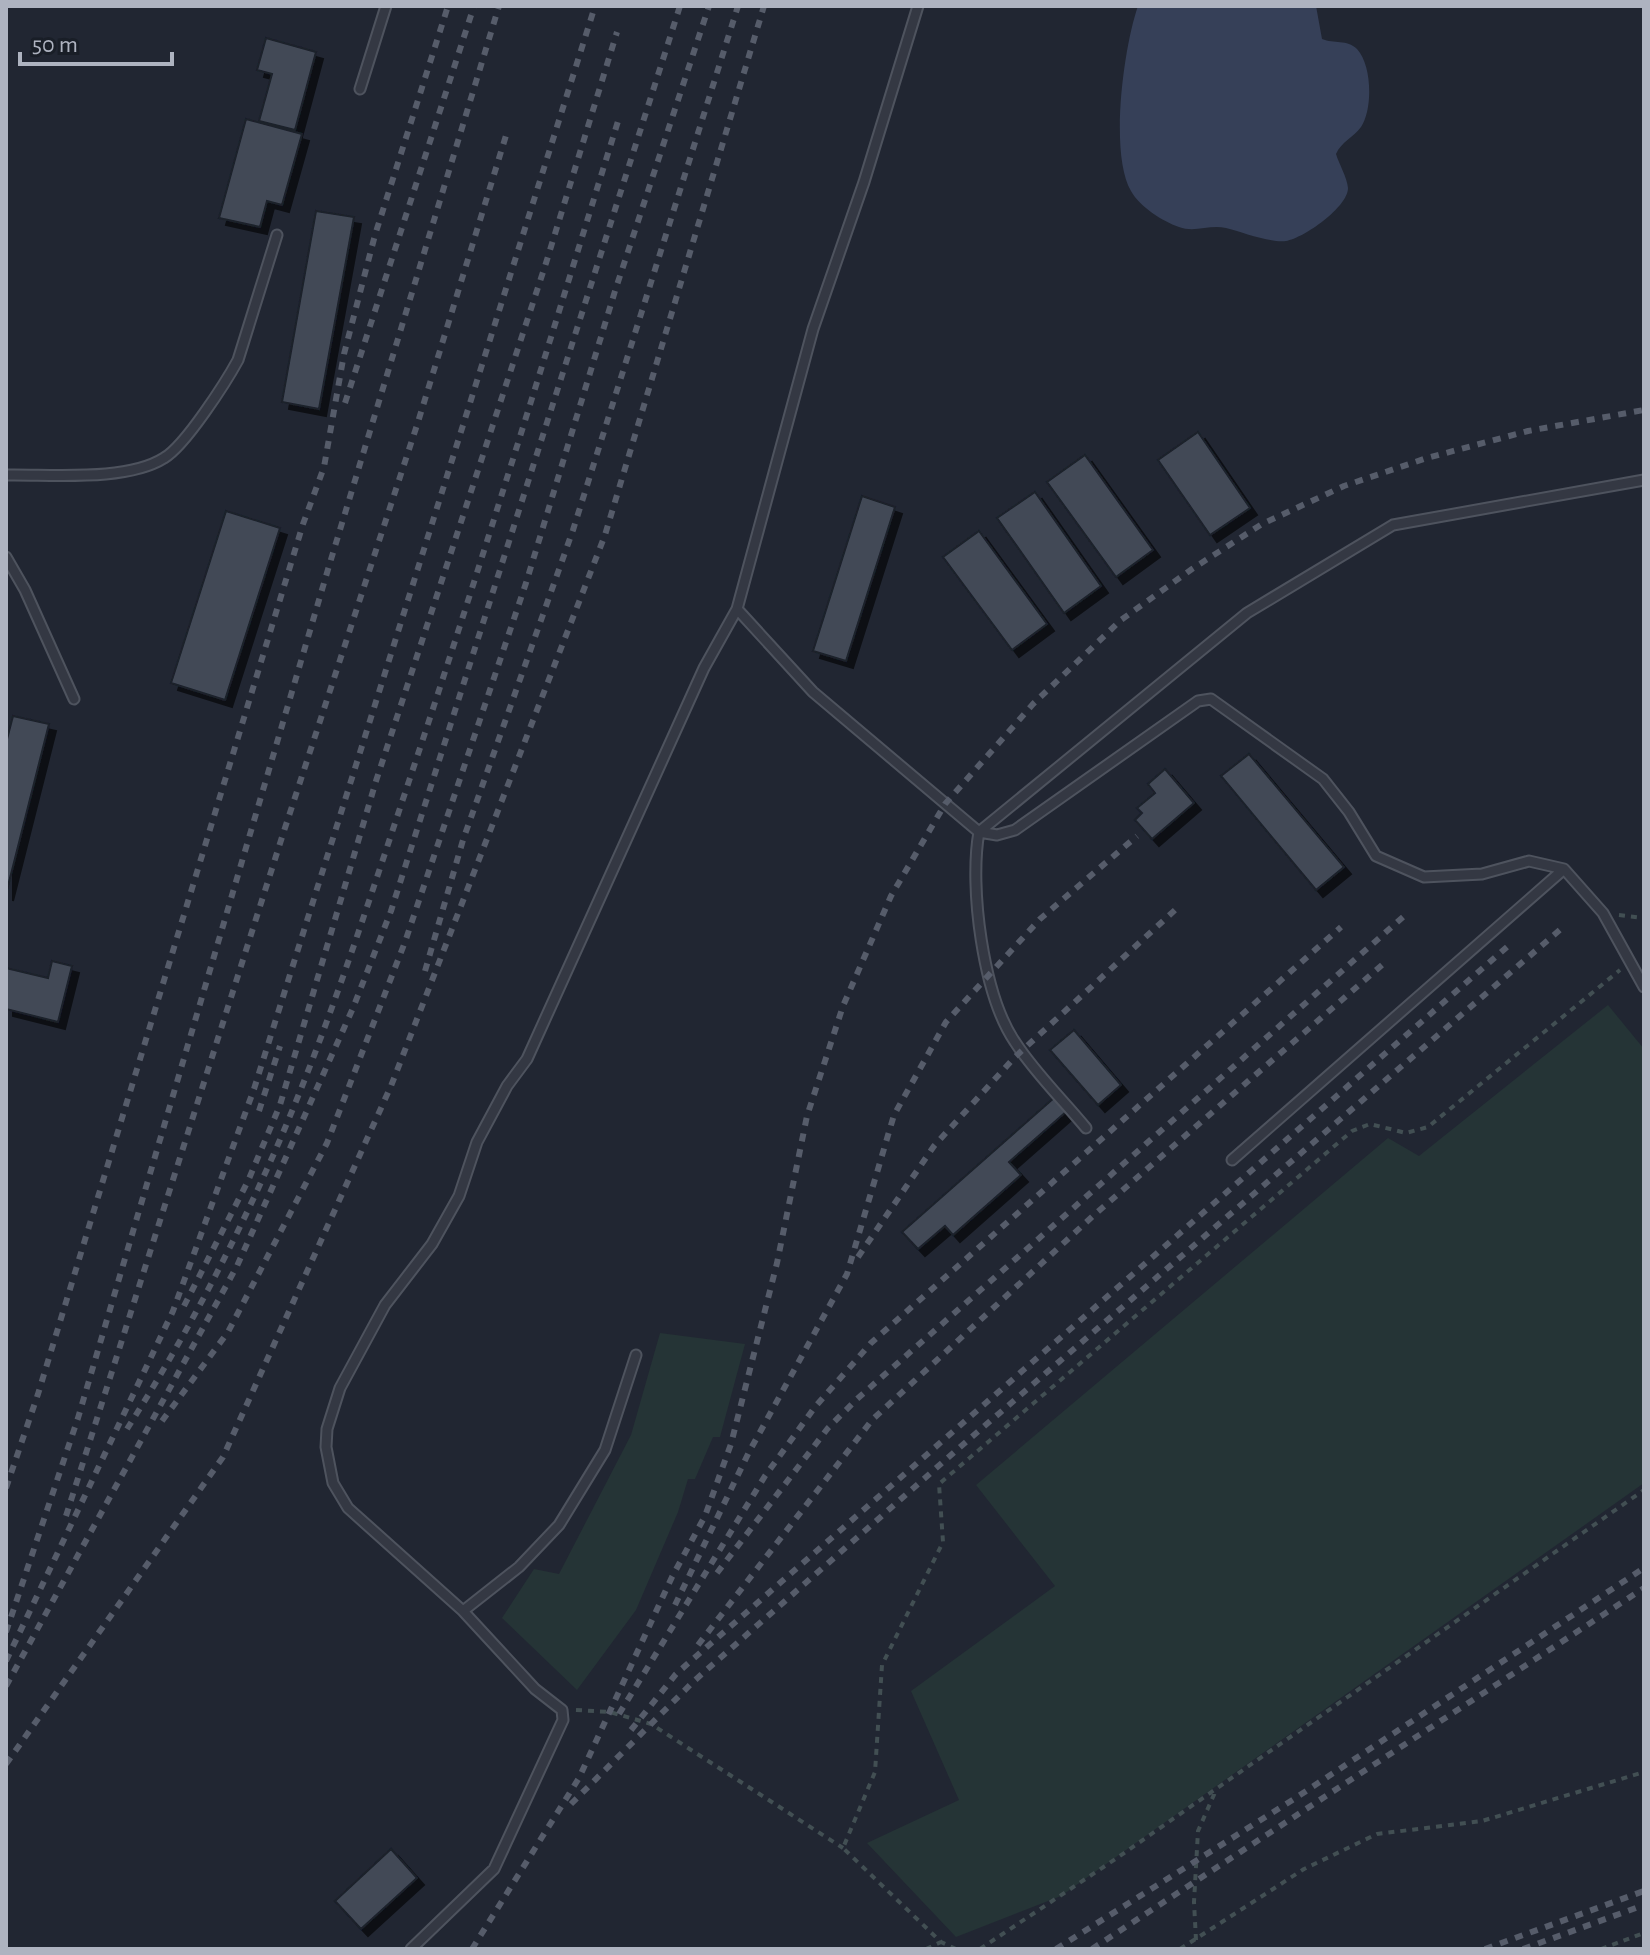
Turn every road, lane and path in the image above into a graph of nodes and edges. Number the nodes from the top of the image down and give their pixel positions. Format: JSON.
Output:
{"nodes":[{"id":1,"x":386,"y":6,"type":"edge"},
{"id":2,"x":918,"y":6,"type":"edge"},
{"id":3,"x":360,"y":89,"type":"dead end"},
{"id":4,"x":277,"y":235,"type":"dead end"},
{"id":5,"x":6,"y":475,"type":"edge"},
{"id":6,"x":1644,"y":480,"type":"edge"},
{"id":7,"x":6,"y":557,"type":"edge"},
{"id":8,"x":737,"y":609,"type":"junction"},
{"id":9,"x":74,"y":699,"type":"dead end"},
{"id":10,"x":979,"y":832,"type":"junction"},
{"id":11,"x":1564,"y":869,"type":"junction"},
{"id":12,"x":1603,"y":913,"type":"junction"},
{"id":13,"x":1644,"y":918,"type":"edge"},
{"id":14,"x":1629,"y":963,"type":"junction"},
{"id":15,"x":1644,"y":987,"type":"edge"},
{"id":16,"x":1086,"y":1128,"type":"dead end"},
{"id":17,"x":1232,"y":1160,"type":"dead end"},
{"id":18,"x":636,"y":1355,"type":"dead end"},
{"id":19,"x":1644,"y":1490,"type":"edge"},
{"id":20,"x":463,"y":1611,"type":"junction"},
{"id":21,"x":562,"y":1710,"type":"junction"},
{"id":22,"x":1644,"y":1772,"type":"edge"},
{"id":23,"x":1216,"y":1789,"type":"junction"},
{"id":24,"x":843,"y":1848,"type":"junction"},
{"id":25,"x":1644,"y":1933,"type":"edge"},
{"id":26,"x":1196,"y":1940,"type":"junction"},
{"id":27,"x":941,"y":1942,"type":"junction"},
{"id":28,"x":411,"y":1949,"type":"edge"},
{"id":29,"x":926,"y":1949,"type":"edge"},
{"id":30,"x":956,"y":1949,"type":"edge"},
{"id":31,"x":980,"y":1949,"type":"edge"},
{"id":32,"x":1180,"y":1949,"type":"edge"},
{"id":33,"x":1601,"y":1949,"type":"edge"}],
"edges":[{"from":1,"to":3,"type":"lane"},
{"from":2,"to":8,"type":"lane"},
{"from":4,"to":5,"type":"lane"},
{"from":6,"to":10,"type":"lane"},
{"from":7,"to":9,"type":"lane"},
{"from":8,"to":10,"type":"lane"},
{"from":8,"to":20,"type":"lane"},
{"from":10,"to":11,"type":"lane"},
{"from":10,"to":16,"type":"lane"},
{"from":11,"to":12,"type":"lane"},
{"from":11,"to":17,"type":"lane"},
{"from":12,"to":13,"type":"path"},
{"from":12,"to":14,"type":"lane"},
{"from":14,"to":15,"type":"lane"},
{"from":14,"to":24,"type":"path"},
{"from":18,"to":20,"type":"lane"},
{"from":19,"to":23,"type":"path"},
{"from":20,"to":21,"type":"lane"},
{"from":21,"to":24,"type":"path"},
{"from":21,"to":28,"type":"lane"},
{"from":22,"to":26,"type":"path"},
{"from":23,"to":26,"type":"path"},
{"from":23,"to":31,"type":"path"},
{"from":24,"to":27,"type":"path"},
{"from":25,"to":33,"type":"path"},
{"from":26,"to":32,"type":"path"},
{"from":27,"to":29,"type":"path"},
{"from":27,"to":30,"type":"path"}]}
